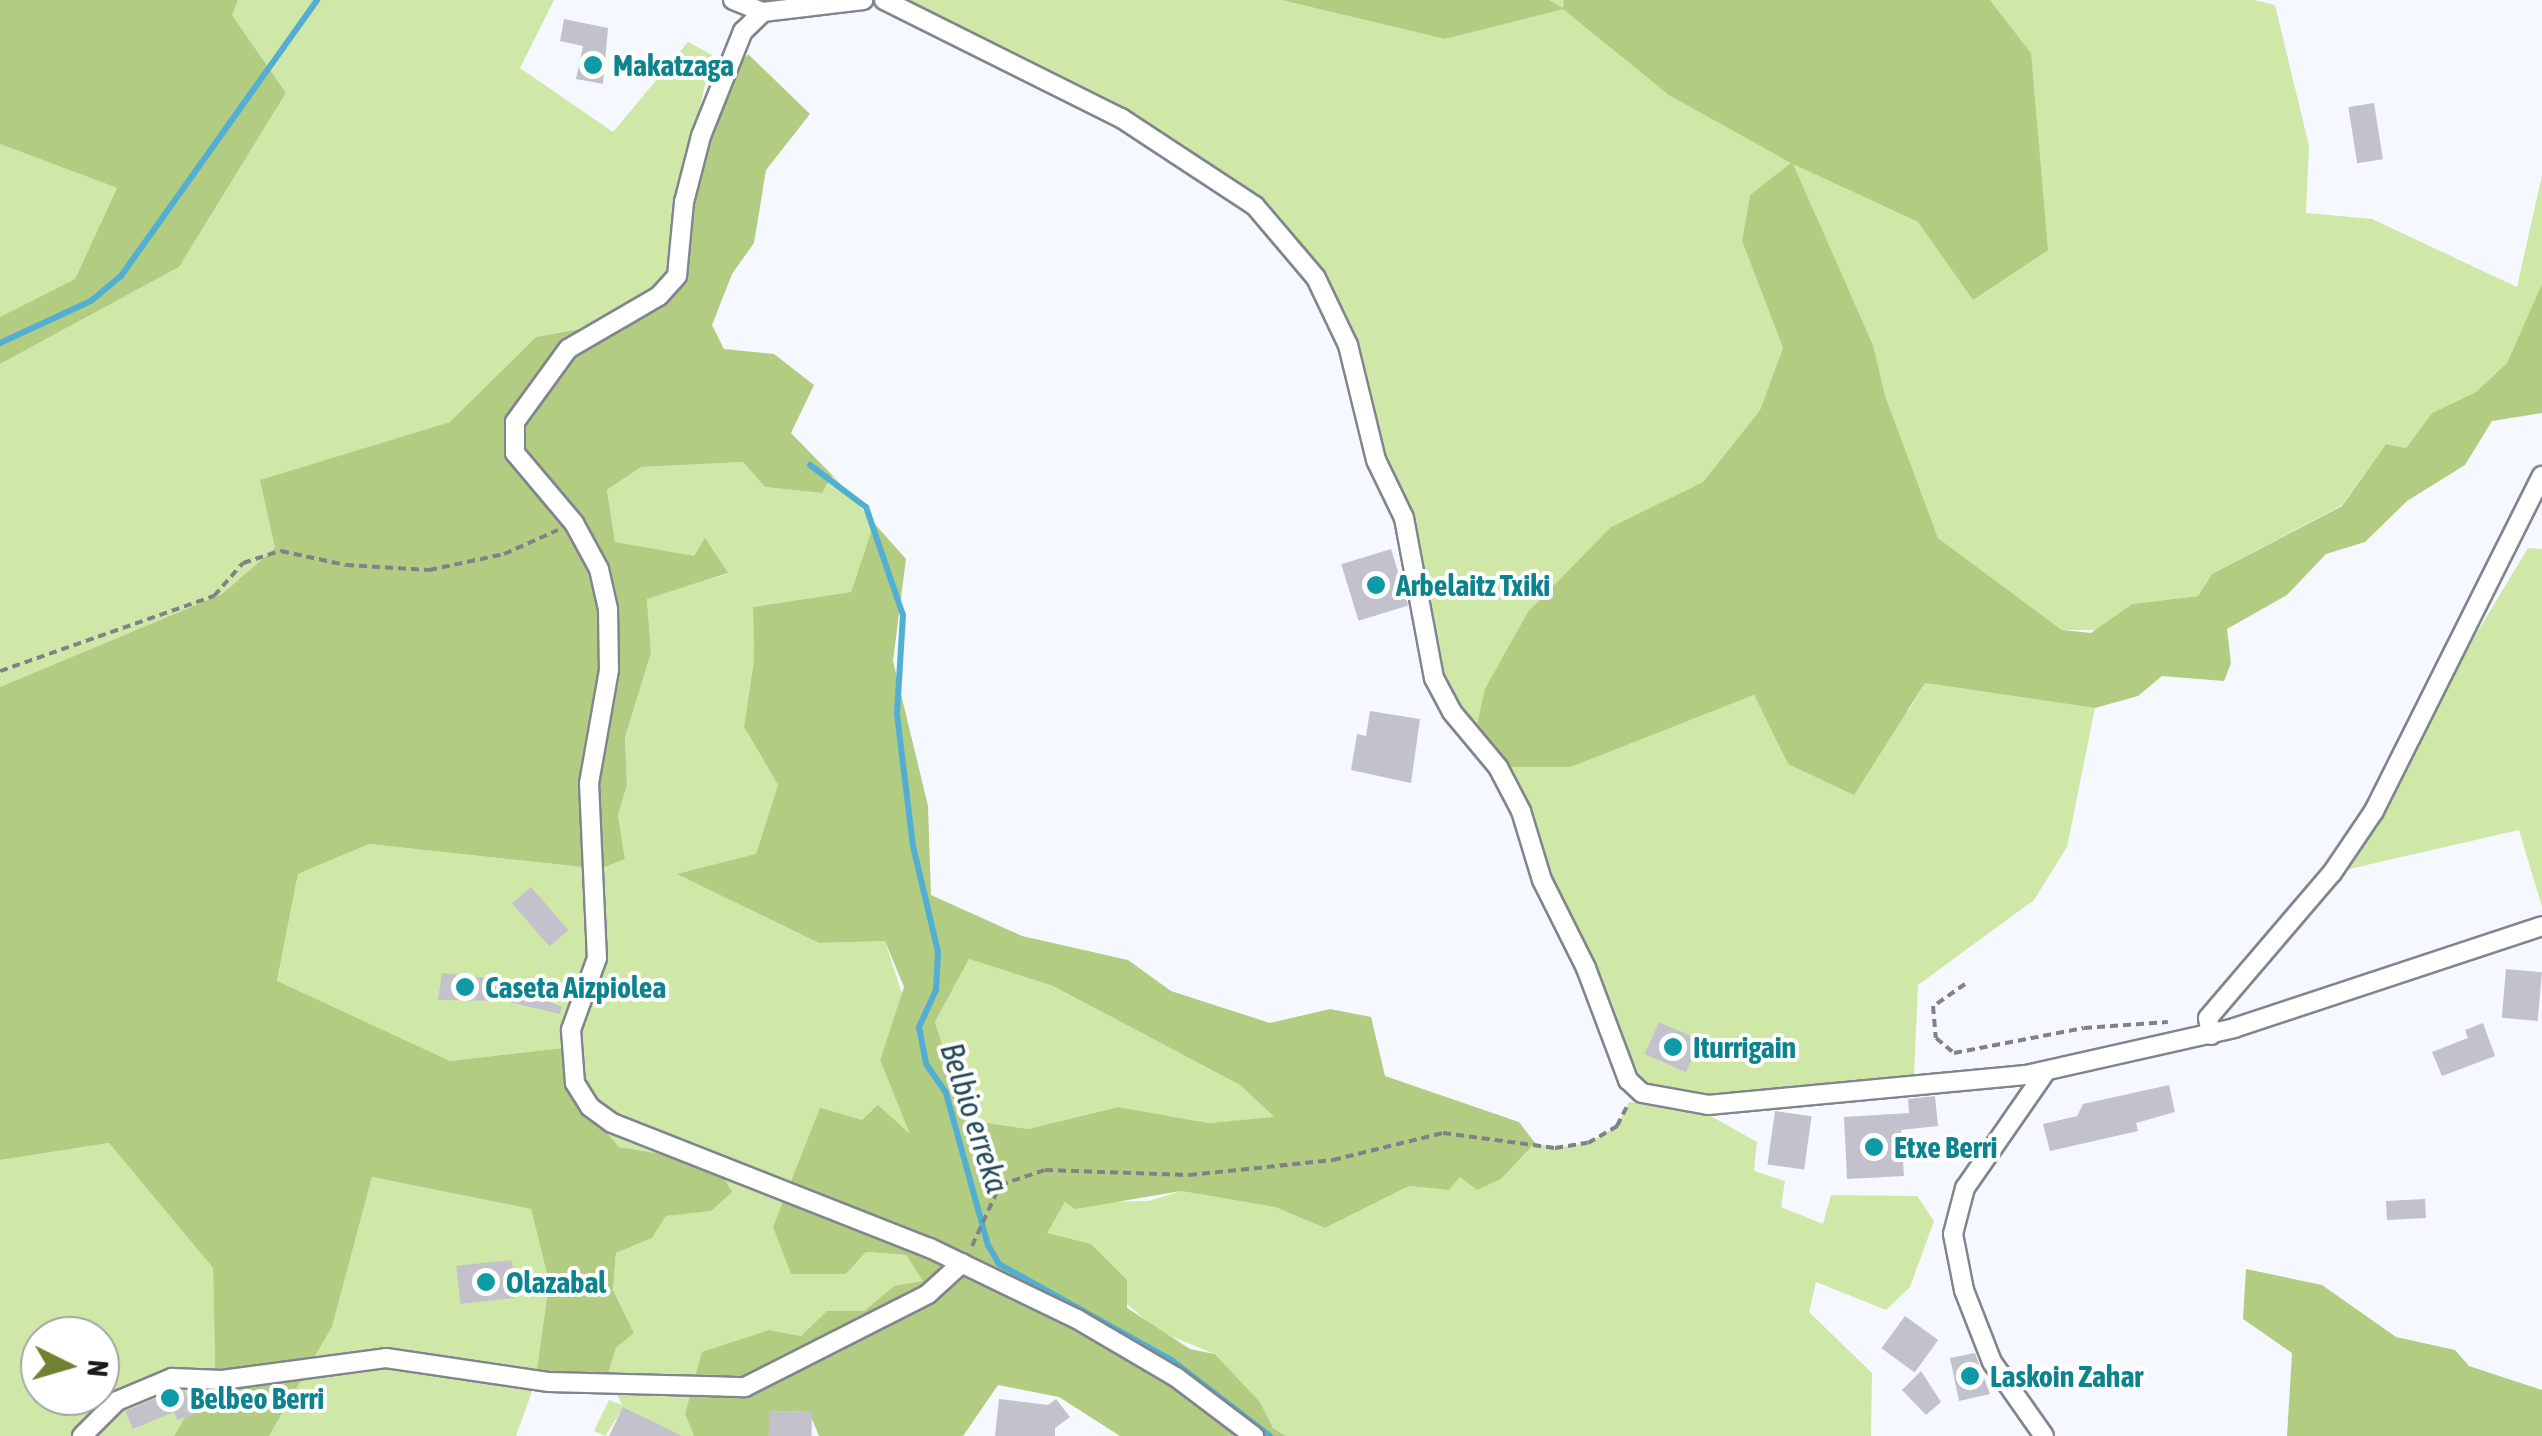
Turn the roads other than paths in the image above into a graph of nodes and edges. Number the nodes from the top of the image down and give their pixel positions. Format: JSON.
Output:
{"nodes":[{"id":1,"x":733,"y":0,"type":"edge"},
{"id":2,"x":863,"y":0,"type":"edge"},
{"id":3,"x":884,"y":0,"type":"edge"},
{"id":4,"x":763,"y":12,"type":"junction"},
{"id":5,"x":2542,"y":476,"type":"edge"},
{"id":6,"x":2542,"y":926,"type":"edge"},
{"id":7,"x":2211,"y":1035,"type":"junction"},
{"id":8,"x":2046,"y":1071,"type":"junction"},
{"id":9,"x":962,"y":1263,"type":"junction"},
{"id":10,"x":82,"y":1436,"type":"edge"},
{"id":11,"x":1254,"y":1436,"type":"edge"},
{"id":12,"x":2044,"y":1436,"type":"edge"}],
"edges":[{"from":1,"to":4,"type":"street"},
{"from":2,"to":4,"type":"street"},
{"from":3,"to":8,"type":"street"},
{"from":4,"to":9,"type":"street"},
{"from":5,"to":7,"type":"street"},
{"from":6,"to":7,"type":"street"},
{"from":7,"to":8,"type":"street"},
{"from":8,"to":12,"type":"street"},
{"from":9,"to":10,"type":"street"},
{"from":9,"to":11,"type":"street"}]}
